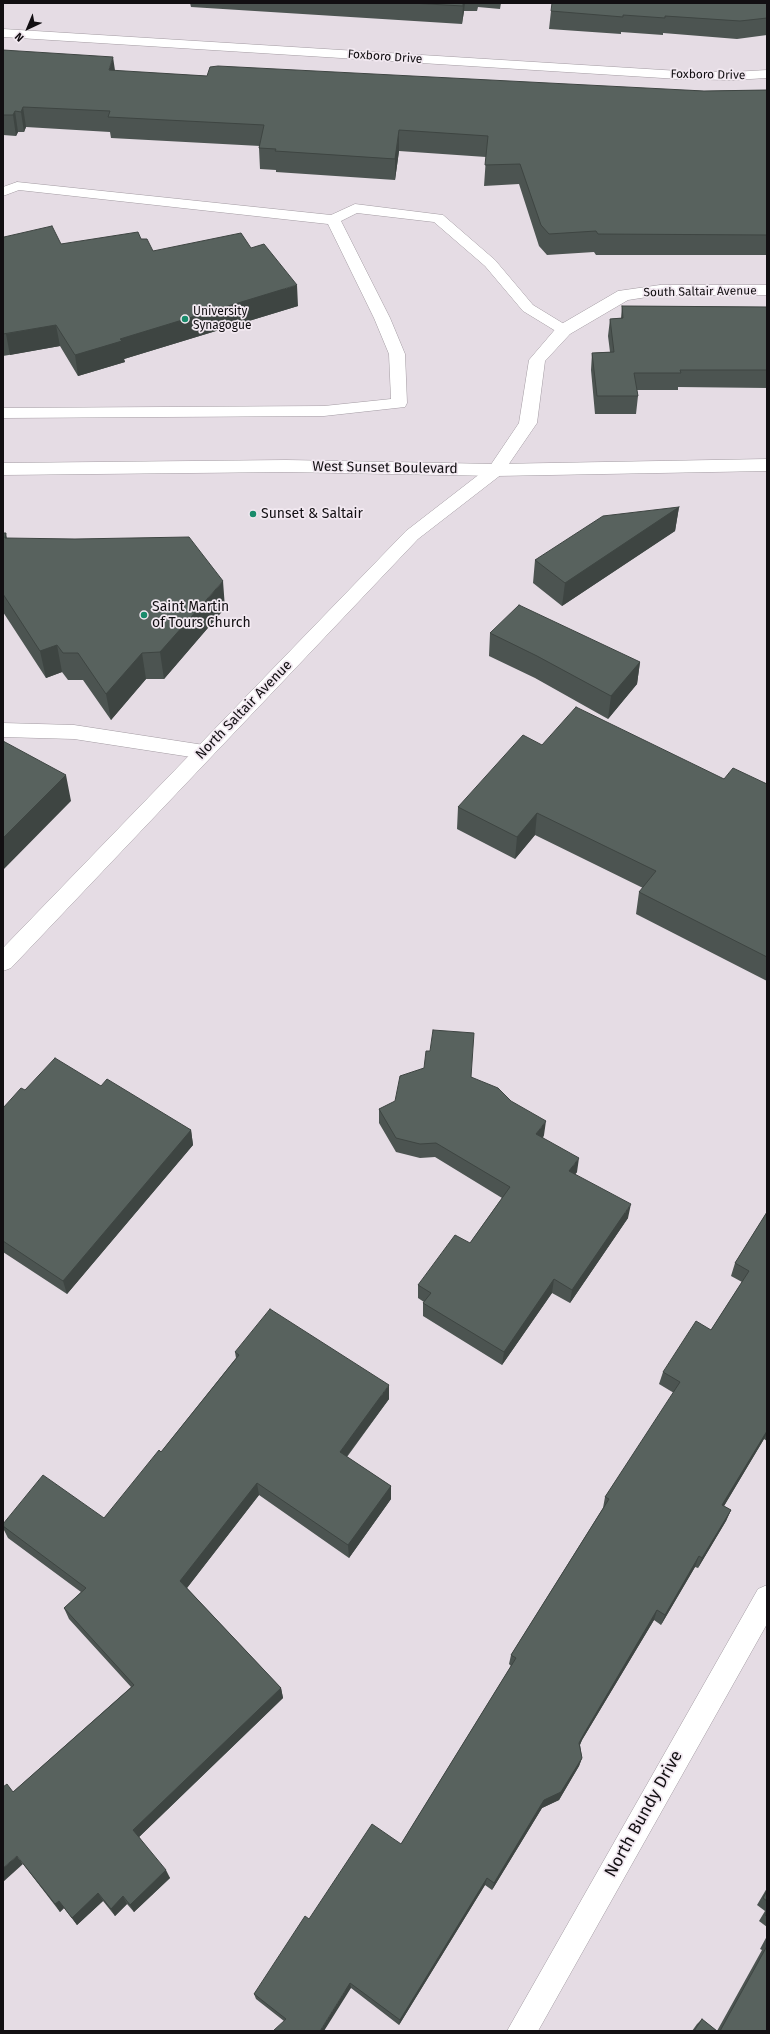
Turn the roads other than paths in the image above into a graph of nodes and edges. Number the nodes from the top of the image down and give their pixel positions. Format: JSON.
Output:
{"nodes":[{"id":1,"x":3,"y":34,"type":"edge"},
{"id":2,"x":767,"y":74,"type":"edge"},
{"id":3,"x":3,"y":192,"type":"edge"},
{"id":4,"x":333,"y":220,"type":"junction"},
{"id":5,"x":767,"y":290,"type":"edge"},
{"id":6,"x":564,"y":330,"type":"junction"},
{"id":7,"x":3,"y":413,"type":"edge"},
{"id":8,"x":767,"y":465,"type":"edge"},
{"id":9,"x":3,"y":469,"type":"edge"},
{"id":10,"x":496,"y":470,"type":"junction"},
{"id":11,"x":3,"y":730,"type":"edge"},
{"id":12,"x":204,"y":752,"type":"junction"},
{"id":13,"x":3,"y":962,"type":"edge"},
{"id":14,"x":767,"y":1598,"type":"edge"},
{"id":15,"x":522,"y":2031,"type":"edge"}],
"edges":[{"from":1,"to":2,"type":"street","name":"Foxboro Drive"},
{"from":3,"to":4,"type":"lane"},
{"from":4,"to":6,"type":"lane"},
{"from":4,"to":7,"type":"lane"},
{"from":5,"to":6,"type":"street","name":"South Saltair Avenue"},
{"from":6,"to":10,"type":"street","name":"South Saltair Avenue"},
{"from":8,"to":10,"type":"street","name":"West Sunset Boulevard"},
{"from":9,"to":10,"type":"street","name":"West Sunset Boulevard"},
{"from":10,"to":12,"type":"street","name":"North Saltair Avenue"},
{"from":11,"to":12,"type":"lane"},
{"from":12,"to":13,"type":"street","name":"North Saltair Avenue"},
{"from":14,"to":15,"type":"street","name":"North Bundy Drive"}]}
